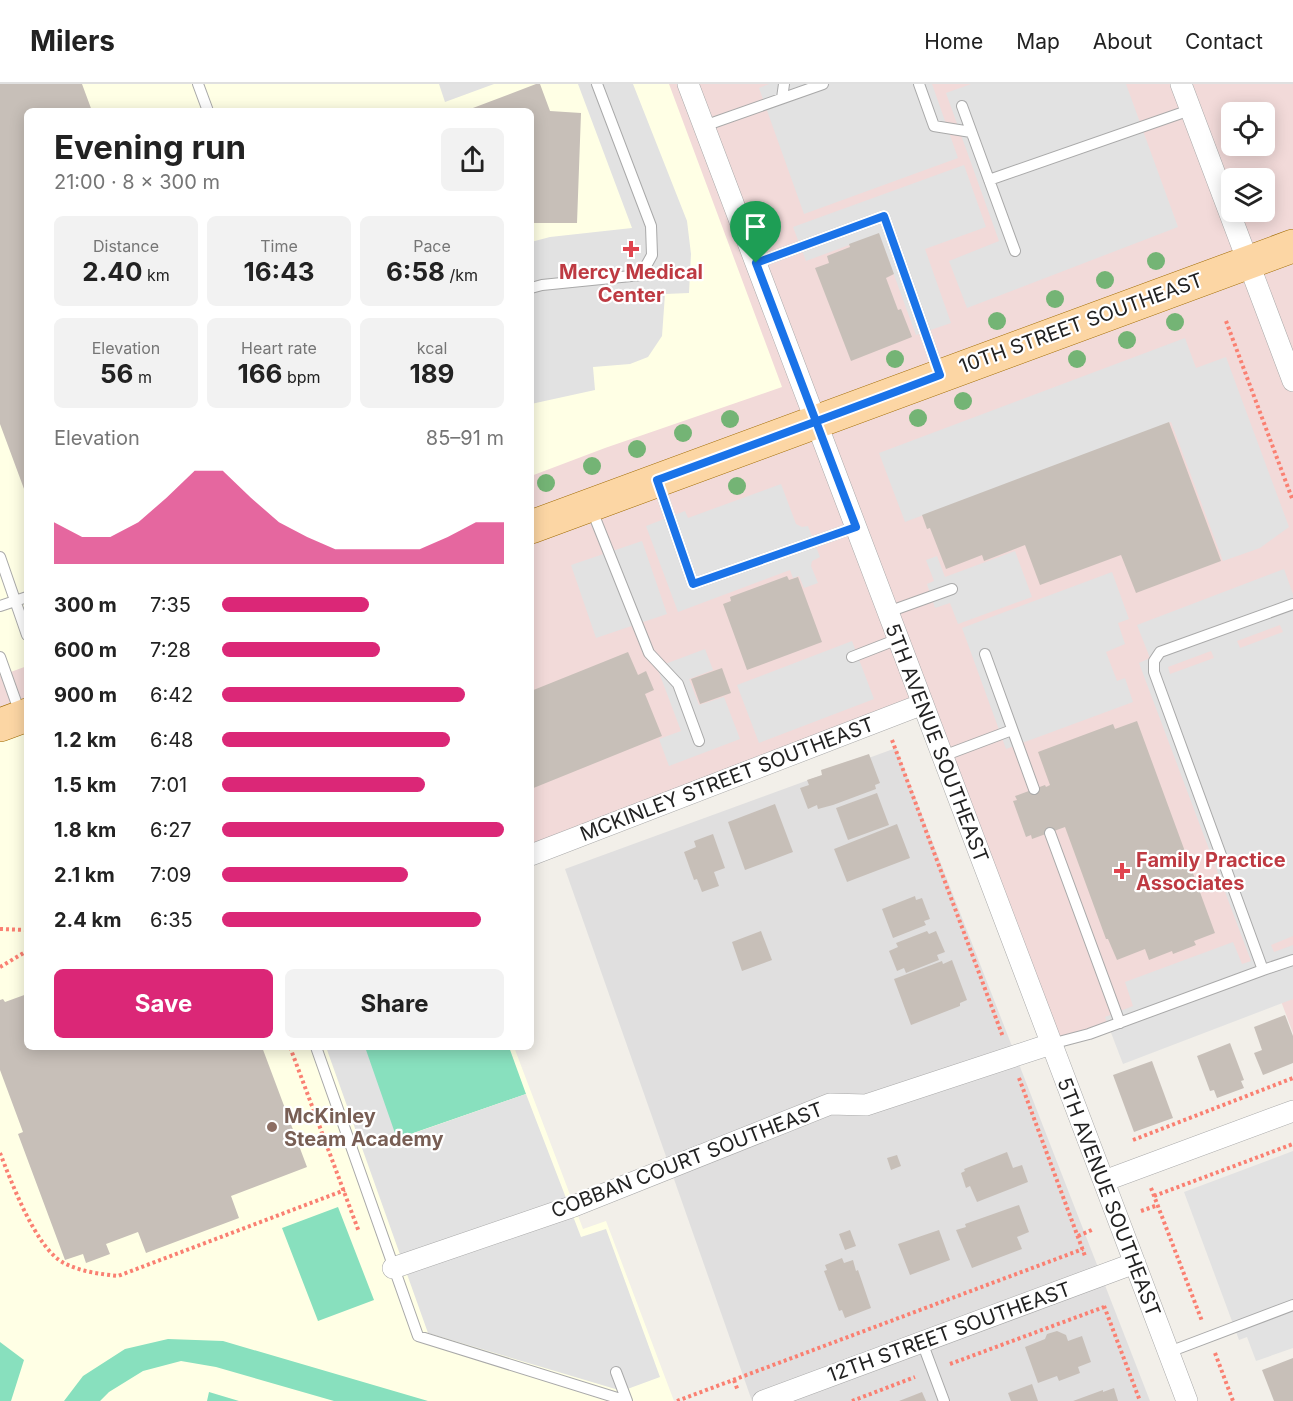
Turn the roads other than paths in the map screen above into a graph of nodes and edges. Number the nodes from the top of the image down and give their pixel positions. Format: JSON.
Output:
{"nodes":[{"id":1,"x":198,"y":84,"type":"edge"},
{"id":2,"x":597,"y":84,"type":"edge"},
{"id":3,"x":688,"y":84,"type":"edge"},
{"id":4,"x":784,"y":84,"type":"edge"},
{"id":5,"x":823,"y":84,"type":"edge"},
{"id":6,"x":919,"y":84,"type":"edge"},
{"id":7,"x":1181,"y":84,"type":"edge"},
{"id":8,"x":782,"y":98,"type":"junction"},
{"id":9,"x":962,"y":106,"type":"dead end"},
{"id":10,"x":207,"y":108,"type":"edge"},
{"id":11,"x":1190,"y":110,"type":"junction"},
{"id":12,"x":704,"y":126,"type":"junction"},
{"id":13,"x":971,"y":132,"type":"junction"},
{"id":14,"x":989,"y":180,"type":"junction"},
{"id":15,"x":1293,"y":246,"type":"edge"},
{"id":16,"x":1016,"y":251,"type":"dead end"},
{"id":17,"x":1248,"y":262,"type":"junction"},
{"id":18,"x":756,"y":263,"type":"junction"},
{"id":19,"x":534,"y":287,"type":"edge"},
{"id":20,"x":940,"y":375,"type":"junction"},
{"id":21,"x":1293,"y":381,"type":"edge"},
{"id":22,"x":815,"y":422,"type":"junction"},
{"id":23,"x":657,"y":480,"type":"junction"},
{"id":24,"x":590,"y":505,"type":"junction"},
{"id":25,"x":534,"y":526,"type":"edge"},
{"id":26,"x":856,"y":527,"type":"junction"},
{"id":27,"x":0,"y":557,"type":"edge"},
{"id":28,"x":952,"y":589,"type":"dead end"},
{"id":29,"x":24,"y":598,"type":"edge"},
{"id":30,"x":15,"y":602,"type":"junction"},
{"id":31,"x":1293,"y":604,"type":"edge"},
{"id":32,"x":0,"y":606,"type":"edge"},
{"id":33,"x":888,"y":612,"type":"junction"},
{"id":34,"x":24,"y":627,"type":"edge"},
{"id":35,"x":898,"y":639,"type":"junction"},
{"id":36,"x":985,"y":654,"type":"dead end"},
{"id":37,"x":0,"y":657,"type":"edge"},
{"id":38,"x":852,"y":657,"type":"dead end"},
{"id":39,"x":923,"y":704,"type":"junction"},
{"id":40,"x":16,"y":719,"type":"edge"},
{"id":41,"x":1012,"y":730,"type":"junction"},
{"id":42,"x":699,"y":741,"type":"dead end"},
{"id":43,"x":943,"y":756,"type":"junction"},
{"id":44,"x":1034,"y":789,"type":"dead end"},
{"id":45,"x":1050,"y":833,"type":"dead end"},
{"id":46,"x":534,"y":854,"type":"edge"},
{"id":47,"x":1293,"y":960,"type":"edge"},
{"id":48,"x":1263,"y":970,"type":"junction"},
{"id":49,"x":1120,"y":1023,"type":"junction"},
{"id":50,"x":1051,"y":1044,"type":"junction"},
{"id":51,"x":317,"y":1050,"type":"edge"},
{"id":52,"x":1293,"y":1111,"type":"edge"},
{"id":53,"x":1104,"y":1181,"type":"junction"},
{"id":54,"x":1135,"y":1263,"type":"junction"},
{"id":55,"x":393,"y":1268,"type":"junction"},
{"id":56,"x":1293,"y":1305,"type":"edge"},
{"id":57,"x":922,"y":1342,"type":"junction"},
{"id":58,"x":1168,"y":1352,"type":"junction"},
{"id":59,"x":615,"y":1372,"type":"dead end"},
{"id":60,"x":627,"y":1401,"type":"edge"},
{"id":61,"x":763,"y":1401,"type":"edge"},
{"id":62,"x":944,"y":1401,"type":"edge"},
{"id":63,"x":1187,"y":1401,"type":"edge"}],
"edges":[{"from":1,"to":10,"type":"lane"},
{"from":2,"to":19,"type":"lane"},
{"from":3,"to":12,"type":"street","name":"5TH AVENUE SOUTHEAST"},
{"from":4,"to":8,"type":"lane"},
{"from":5,"to":8,"type":"lane"},
{"from":6,"to":13,"type":"lane"},
{"from":7,"to":11,"type":"street"},
{"from":8,"to":12,"type":"lane"},
{"from":9,"to":13,"type":"lane"},
{"from":11,"to":14,"type":"lane"},
{"from":11,"to":17,"type":"street"},
{"from":12,"to":18,"type":"street","name":"5TH AVENUE SOUTHEAST"},
{"from":13,"to":14,"type":"lane"},
{"from":14,"to":16,"type":"lane"},
{"from":15,"to":17,"type":"main road","name":"10TH STREET SOUTHEAST"},
{"from":17,"to":20,"type":"main road","name":"10TH STREET SOUTHEAST"},
{"from":17,"to":21,"type":"street"},
{"from":18,"to":20,"type":"lane"},
{"from":18,"to":22,"type":"street","name":"5TH AVENUE SOUTHEAST"},
{"from":20,"to":22,"type":"main road","name":"10TH STREET SOUTHEAST"},
{"from":22,"to":23,"type":"main road","name":"10TH STREET SOUTHEAST"},
{"from":22,"to":26,"type":"street","name":"5TH AVENUE SOUTHEAST"},
{"from":23,"to":24,"type":"main road","name":"10TH STREET SOUTHEAST"},
{"from":23,"to":26,"type":"lane"},
{"from":24,"to":25,"type":"main road","name":"10TH STREET SOUTHEAST"},
{"from":24,"to":42,"type":"lane"},
{"from":26,"to":33,"type":"street","name":"5TH AVENUE SOUTHEAST"},
{"from":27,"to":30,"type":"lane"},
{"from":28,"to":33,"type":"lane"},
{"from":29,"to":30,"type":"lane"},
{"from":30,"to":32,"type":"lane"},
{"from":30,"to":34,"type":"lane"},
{"from":31,"to":48,"type":"lane"},
{"from":33,"to":35,"type":"street","name":"5TH AVENUE SOUTHEAST"},
{"from":35,"to":38,"type":"lane"},
{"from":35,"to":39,"type":"street","name":"5TH AVENUE SOUTHEAST"},
{"from":36,"to":41,"type":"lane"},
{"from":37,"to":40,"type":"lane"},
{"from":39,"to":43,"type":"street","name":"5TH AVENUE SOUTHEAST"},
{"from":39,"to":46,"type":"street","name":"MCKINLEY STREET SOUTHEAST"},
{"from":41,"to":43,"type":"lane"},
{"from":41,"to":44,"type":"lane"},
{"from":43,"to":50,"type":"street","name":"5TH AVENUE SOUTHEAST"},
{"from":45,"to":49,"type":"lane"},
{"from":47,"to":48,"type":"lane"},
{"from":48,"to":49,"type":"lane"},
{"from":49,"to":50,"type":"lane"},
{"from":50,"to":53,"type":"street","name":"5TH AVENUE SOUTHEAST"},
{"from":50,"to":55,"type":"street","name":"COBBAN COURT SOUTHEAST"},
{"from":51,"to":55,"type":"lane"},
{"from":52,"to":53,"type":"street"},
{"from":53,"to":54,"type":"street","name":"5TH AVENUE SOUTHEAST"},
{"from":54,"to":57,"type":"street","name":"12TH STREET SOUTHEAST"},
{"from":54,"to":58,"type":"street","name":"5TH AVENUE SOUTHEAST"},
{"from":55,"to":60,"type":"lane"},
{"from":56,"to":58,"type":"lane"},
{"from":57,"to":61,"type":"street","name":"12TH STREET SOUTHEAST"},
{"from":57,"to":62,"type":"lane"},
{"from":58,"to":63,"type":"street","name":"5TH AVENUE SOUTHEAST"},
{"from":59,"to":60,"type":"lane"}]}
